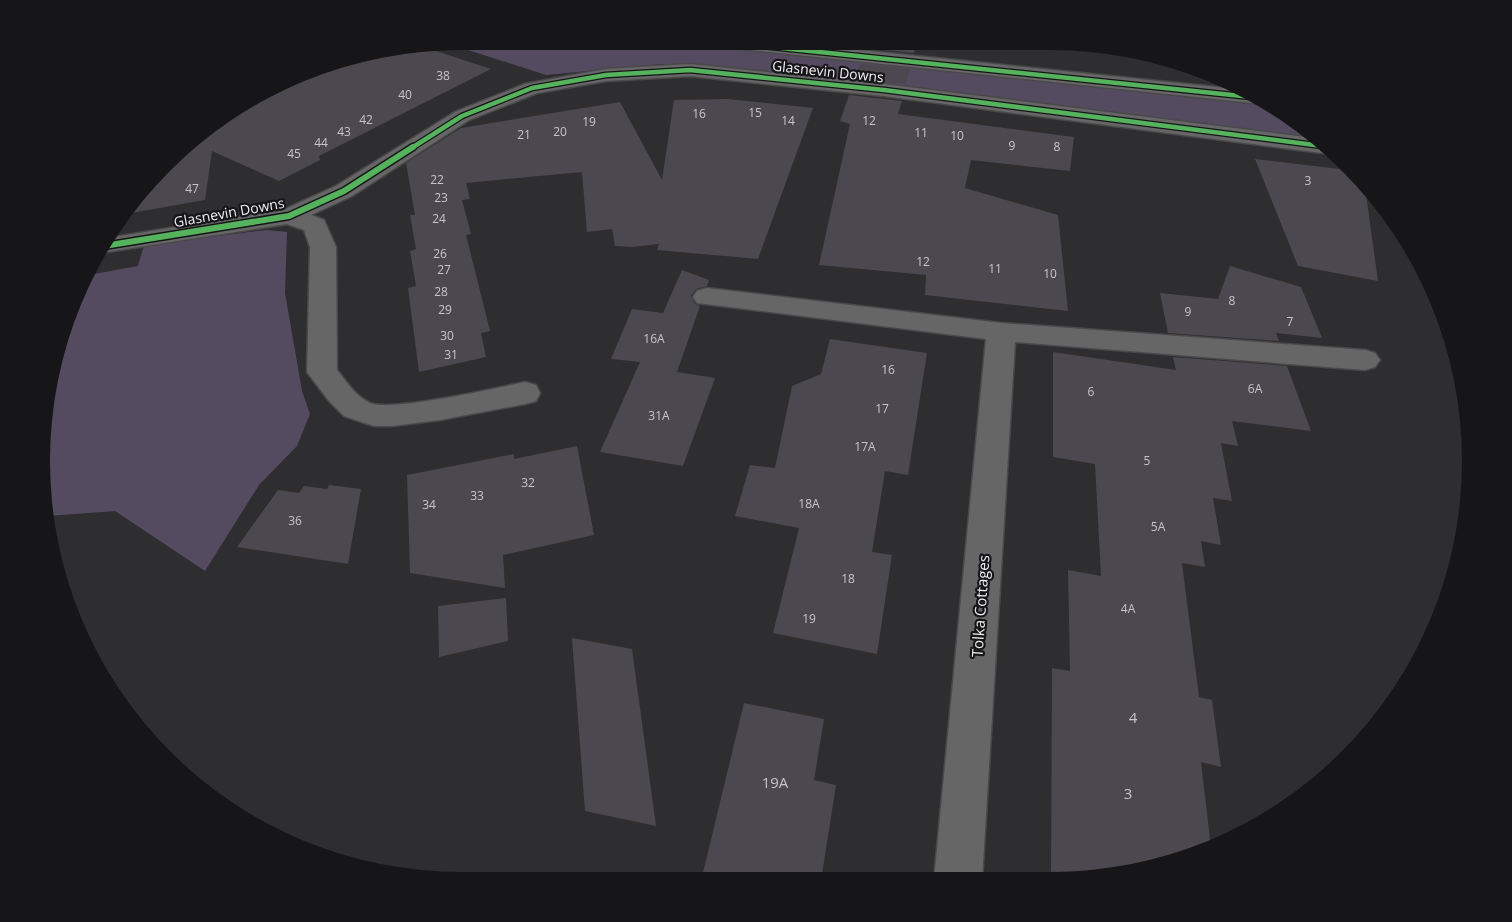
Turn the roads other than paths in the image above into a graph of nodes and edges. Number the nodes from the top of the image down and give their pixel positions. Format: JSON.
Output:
{"nodes":[{"id":1,"x":800,"y":50,"type":"edge"},
{"id":2,"x":1240,"y":96,"type":"edge"},
{"id":3,"x":1314,"y":145,"type":"edge"},
{"id":4,"x":289,"y":216,"type":"junction"},
{"id":5,"x":111,"y":245,"type":"edge"},
{"id":6,"x":706,"y":297,"type":"dead end"},
{"id":7,"x":1001,"y":332,"type":"junction"},
{"id":8,"x":1365,"y":360,"type":"dead end"},
{"id":9,"x":525,"y":393,"type":"dead end"},
{"id":10,"x":959,"y":872,"type":"edge"}],
"edges":[{"from":1,"to":2,"type":"street"},
{"from":3,"to":4,"type":"street","name":"Glasnevin Downs"},
{"from":4,"to":5,"type":"street","name":"Glasnevin Downs"},
{"from":4,"to":9,"type":"street","name":"Glasnevin Downs"},
{"from":6,"to":7,"type":"street"},
{"from":7,"to":8,"type":"street"},
{"from":7,"to":10,"type":"street","name":"Tolka Cottages"}]}
